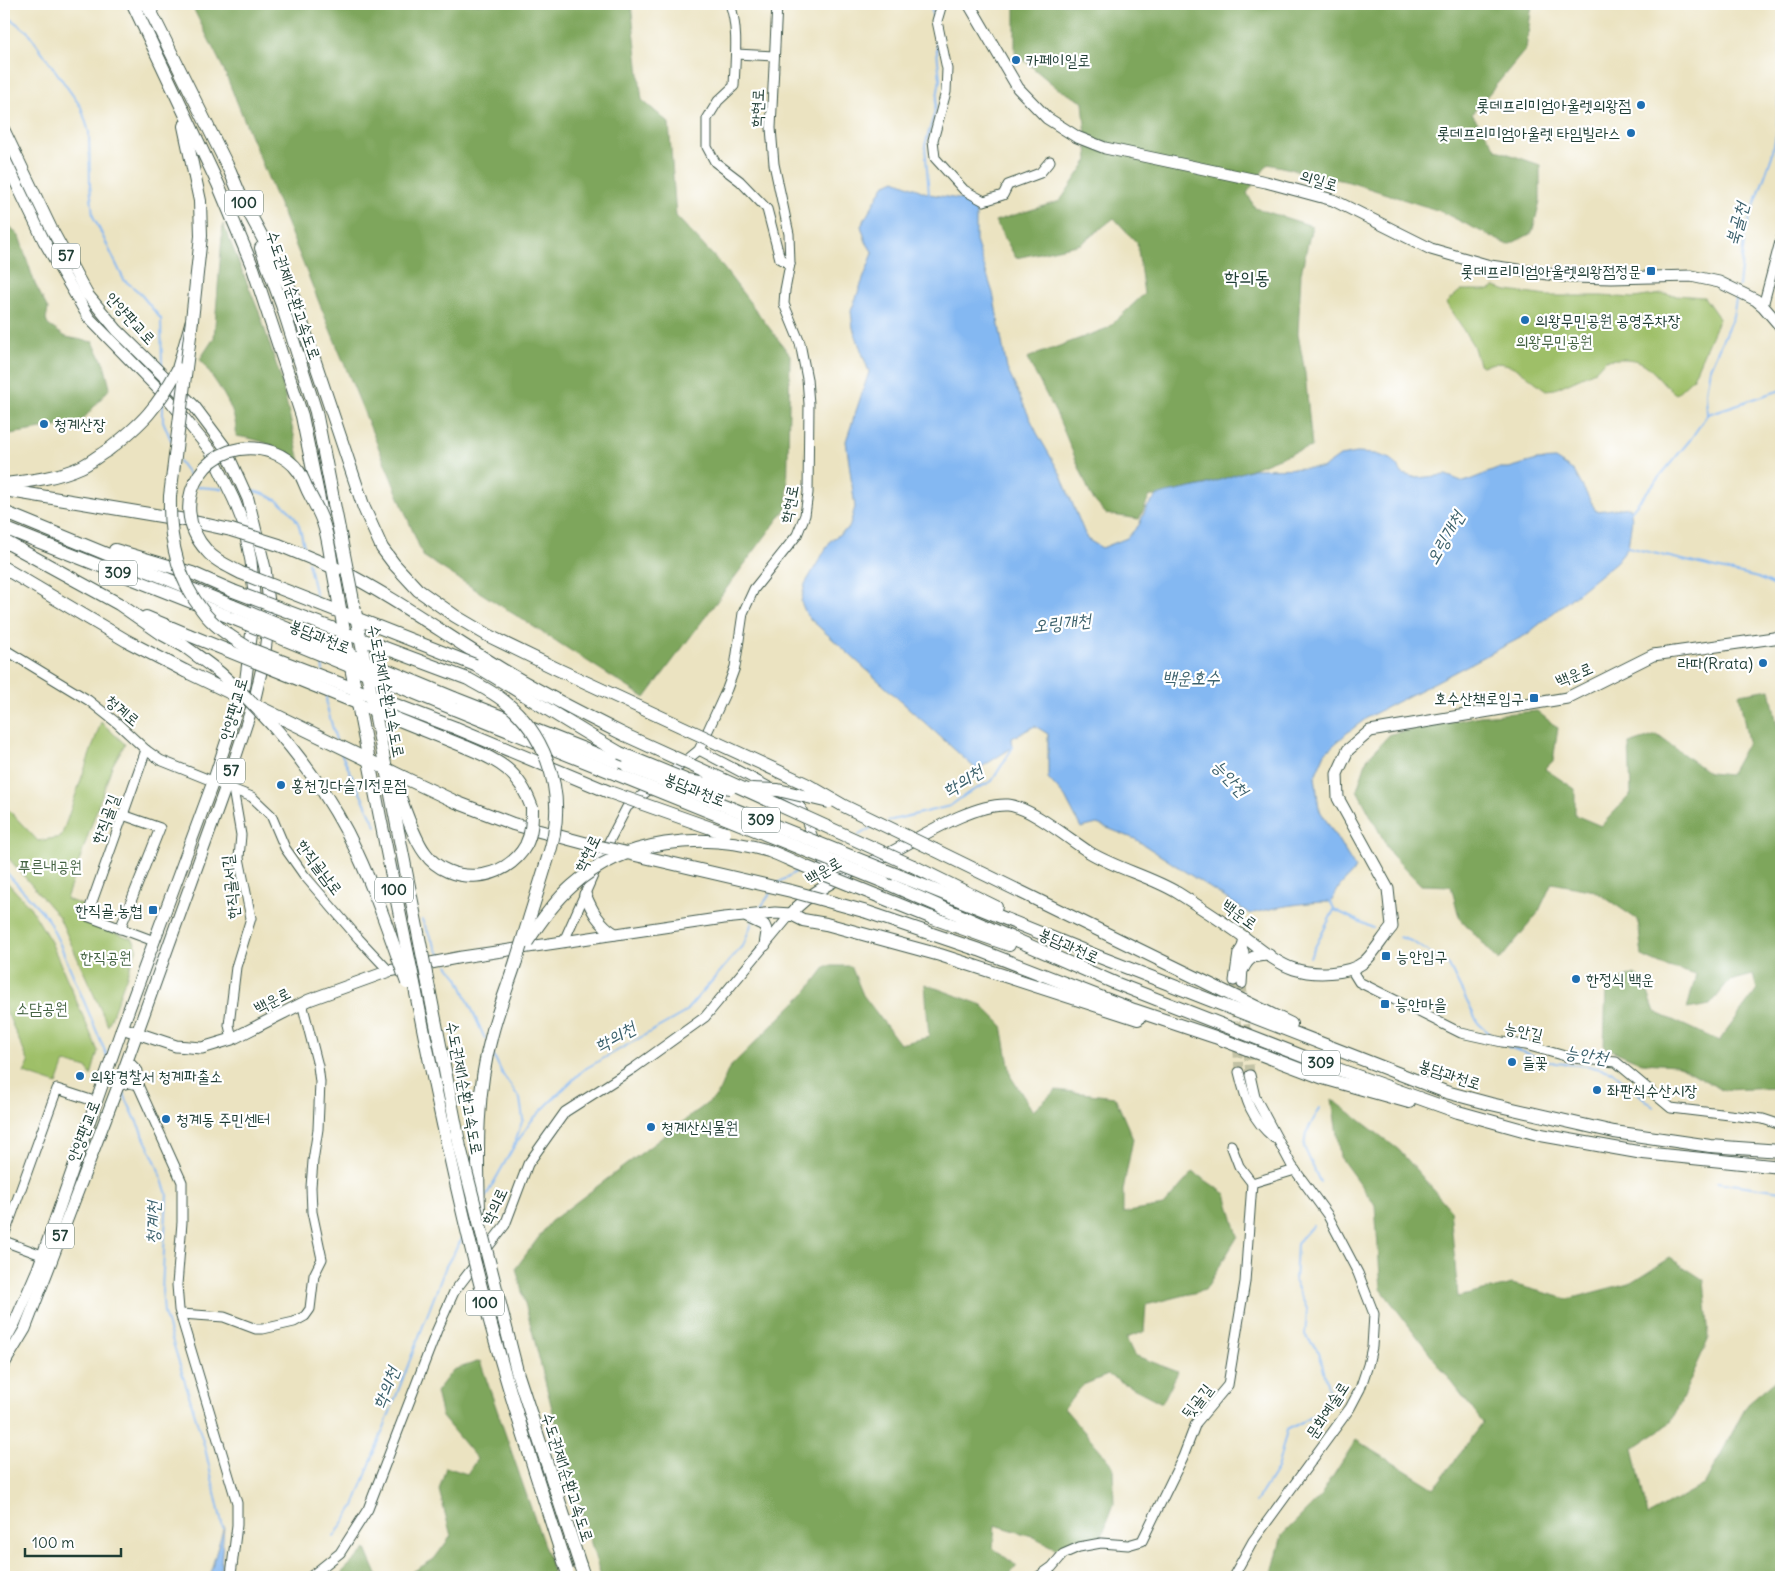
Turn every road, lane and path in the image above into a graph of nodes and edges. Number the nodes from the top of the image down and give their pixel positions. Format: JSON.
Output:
{"nodes":[{"id":1,"x":132,"y":4,"type":"edge"},
{"id":2,"x":147,"y":4,"type":"edge"},
{"id":3,"x":730,"y":4,"type":"edge"},
{"id":4,"x":777,"y":4,"type":"edge"},
{"id":5,"x":942,"y":4,"type":"edge"},
{"id":6,"x":969,"y":4,"type":"edge"},
{"id":7,"x":736,"y":54,"type":"junction"},
{"id":8,"x":774,"y":56,"type":"junction"},
{"id":9,"x":178,"y":99,"type":"junction"},
{"id":10,"x":4,"y":130,"type":"edge"},
{"id":11,"x":4,"y":158,"type":"edge"},
{"id":12,"x":1050,"y":161,"type":"dead end"},
{"id":13,"x":243,"y":201,"type":"junction"},
{"id":14,"x":1781,"y":238,"type":"edge"},
{"id":15,"x":790,"y":264,"type":"junction"},
{"id":16,"x":1760,"y":303,"type":"junction"},
{"id":17,"x":192,"y":320,"type":"junction"},
{"id":18,"x":1781,"y":327,"type":"edge"},
{"id":19,"x":4,"y":484,"type":"edge"},
{"id":20,"x":4,"y":490,"type":"edge"},
{"id":21,"x":4,"y":512,"type":"edge"},
{"id":22,"x":325,"y":526,"type":"junction"},
{"id":23,"x":4,"y":528,"type":"edge"},
{"id":24,"x":54,"y":533,"type":"junction"},
{"id":25,"x":4,"y":540,"type":"edge"},
{"id":26,"x":4,"y":568,"type":"edge"},
{"id":27,"x":232,"y":612,"type":"junction"},
{"id":28,"x":1781,"y":637,"type":"edge"},
{"id":29,"x":186,"y":641,"type":"junction"},
{"id":30,"x":4,"y":649,"type":"edge"},
{"id":31,"x":454,"y":703,"type":"junction"},
{"id":32,"x":381,"y":748,"type":"junction"},
{"id":33,"x":146,"y":750,"type":"junction"},
{"id":34,"x":699,"y":750,"type":"junction"},
{"id":35,"x":213,"y":782,"type":"junction"},
{"id":36,"x":229,"y":788,"type":"junction"},
{"id":37,"x":844,"y":806,"type":"junction"},
{"id":38,"x":123,"y":815,"type":"junction"},
{"id":39,"x":768,"y":851,"type":"junction"},
{"id":40,"x":831,"y":883,"type":"junction"},
{"id":41,"x":585,"y":894,"type":"junction"},
{"id":42,"x":791,"y":914,"type":"junction"},
{"id":43,"x":762,"y":918,"type":"junction"},
{"id":44,"x":120,"y":928,"type":"junction"},
{"id":45,"x":616,"y":934,"type":"junction"},
{"id":46,"x":154,"y":941,"type":"junction"},
{"id":47,"x":564,"y":941,"type":"junction"},
{"id":48,"x":1243,"y":942,"type":"junction"},
{"id":49,"x":764,"y":945,"type":"junction"},
{"id":50,"x":1269,"y":955,"type":"junction"},
{"id":51,"x":1097,"y":956,"type":"junction"},
{"id":52,"x":516,"y":962,"type":"junction"},
{"id":53,"x":1243,"y":969,"type":"junction"},
{"id":54,"x":1351,"y":969,"type":"junction"},
{"id":55,"x":389,"y":971,"type":"junction"},
{"id":56,"x":1115,"y":983,"type":"junction"},
{"id":57,"x":302,"y":1003,"type":"junction"},
{"id":58,"x":122,"y":1028,"type":"junction"},
{"id":59,"x":423,"y":1029,"type":"junction"},
{"id":60,"x":137,"y":1033,"type":"junction"},
{"id":61,"x":232,"y":1039,"type":"junction"},
{"id":62,"x":127,"y":1061,"type":"junction"},
{"id":63,"x":1367,"y":1062,"type":"junction"},
{"id":64,"x":1239,"y":1072,"type":"tunnel mouth"},
{"id":65,"x":1250,"y":1075,"type":"tunnel mouth"},
{"id":66,"x":1323,"y":1078,"type":"junction"},
{"id":67,"x":128,"y":1085,"type":"junction"},
{"id":68,"x":97,"y":1102,"type":"junction"},
{"id":69,"x":1458,"y":1112,"type":"junction"},
{"id":70,"x":1781,"y":1125,"type":"edge"},
{"id":71,"x":1278,"y":1141,"type":"junction"},
{"id":72,"x":1231,"y":1145,"type":"dead end"},
{"id":73,"x":1780,"y":1151,"type":"edge"},
{"id":74,"x":1781,"y":1167,"type":"edge"},
{"id":75,"x":1295,"y":1170,"type":"junction"},
{"id":76,"x":1252,"y":1183,"type":"junction"},
{"id":77,"x":480,"y":1229,"type":"junction"},
{"id":78,"x":4,"y":1236,"type":"edge"},
{"id":79,"x":4,"y":1241,"type":"edge"},
{"id":80,"x":47,"y":1257,"type":"junction"},
{"id":81,"x":180,"y":1314,"type":"junction"},
{"id":82,"x":4,"y":1342,"type":"edge"},
{"id":83,"x":4,"y":1364,"type":"edge"},
{"id":84,"x":582,"y":1571,"type":"edge"},
{"id":85,"x":569,"y":1574,"type":"edge"},
{"id":86,"x":231,"y":1575,"type":"dead end"},
{"id":87,"x":310,"y":1577,"type":"edge"},
{"id":88,"x":1038,"y":1577,"type":"edge"},
{"id":89,"x":1233,"y":1577,"type":"edge"}],
"edges":[{"from":1,"to":9,"type":"highway","name":"수도권제1순환고속도로","number":"100"},
{"from":2,"to":13,"type":"highway","name":"수도권제1순환고속도로","number":"100"},
{"from":3,"to":7,"type":"street"},
{"from":4,"to":8,"type":"street","name":"학현로"},
{"from":5,"to":12,"type":"street"},
{"from":6,"to":16,"type":"main road","name":"의일로"},
{"from":7,"to":8,"type":"street"},
{"from":7,"to":15,"type":"street"},
{"from":8,"to":15,"type":"street","name":"학현로"},
{"from":9,"to":17,"type":"highway"},
{"from":9,"to":22,"type":"highway","name":"수도권제1순환고속도로","number":"100","bridge":true},
{"from":10,"to":36,"type":"main road","name":"안양판교로","number":"57"},
{"from":11,"to":35,"type":"main road","name":"안양판교로","number":"57"},
{"from":13,"to":32,"type":"highway","name":"수도권제1순환고속도로","number":"100","bridge":true},
{"from":13,"to":37,"type":"highway","bridge":true},
{"from":14,"to":16,"type":"street"},
{"from":15,"to":34,"type":"street","name":"학현로"},
{"from":16,"to":18,"type":"main road"},
{"from":17,"to":19,"type":"highway","bridge":true},
{"from":17,"to":39,"type":"highway","bridge":true},
{"from":20,"to":51,"type":"highway","name":"봉담과천로","bridge":true},
{"from":21,"to":24,"type":"highway","name":"봉담과천로","number":"309"},
{"from":22,"to":37,"type":"highway","bridge":true},
{"from":22,"to":59,"type":"highway","name":"수도권제1순환고속도로","number":"100","bridge":true},
{"from":23,"to":27,"type":"highway","name":"봉담과천로","number":"309"},
{"from":24,"to":27,"type":"highway","name":"봉담과천로","number":"309"},
{"from":24,"to":52,"type":"highway","bridge":true},
{"from":25,"to":29,"type":"highway"},
{"from":26,"to":66,"type":"highway","name":"봉담과천로","bridge":true},
{"from":27,"to":31,"type":"highway","name":"봉담과천로","number":"309","bridge":true},
{"from":28,"to":54,"type":"main road","name":"백운로"},
{"from":29,"to":32,"type":"highway","bridge":true},
{"from":29,"to":59,"type":"highway","bridge":true},
{"from":30,"to":33,"type":"street","name":"청계로"},
{"from":31,"to":51,"type":"highway","name":"봉담과천로","number":"309","bridge":true},
{"from":31,"to":56,"type":"highway","name":"봉담과천로","number":"309","bridge":true},
{"from":32,"to":77,"type":"highway","name":"수도권제1순환고속도로","number":"100","bridge":true},
{"from":33,"to":35,"type":"street","name":"청계로"},
{"from":33,"to":38,"type":"street","name":"한직골길"},
{"from":34,"to":40,"type":"street","bridge":true},
{"from":34,"to":41,"type":"street","name":"학현로"},
{"from":35,"to":36,"type":"street","name":"청계로"},
{"from":35,"to":46,"type":"main road","name":"안양판교로","number":"57"},
{"from":36,"to":55,"type":"street","name":"한직골남로"},
{"from":36,"to":60,"type":"main road","name":"안양판교로","number":"57"},
{"from":36,"to":61,"type":"street","name":"한직골서길"},
{"from":37,"to":63,"type":"highway","bridge":true},
{"from":38,"to":44,"type":"street","name":"한직골길"},
{"from":38,"to":44,"type":"street"},
{"from":39,"to":52,"type":"highway","bridge":true},
{"from":39,"to":56,"type":"highway","bridge":true},
{"from":40,"to":42,"type":"main road","name":"백운로"},
{"from":40,"to":48,"type":"main road","name":"백운로"},
{"from":41,"to":45,"type":"main road"},
{"from":41,"to":47,"type":"street","name":"학현로"},
{"from":42,"to":43,"type":"main road"},
{"from":42,"to":49,"type":"street","name":"학의로"},
{"from":42,"to":66,"type":"highway"},
{"from":43,"to":45,"type":"main road"},
{"from":43,"to":49,"type":"main road"},
{"from":44,"to":46,"type":"street","name":"한직골길"},
{"from":45,"to":47,"type":"main road"},
{"from":46,"to":58,"type":"main road","name":"안양판교로","number":"57"},
{"from":47,"to":55,"type":"main road","name":"백운로"},
{"from":48,"to":50,"type":"main road","name":"백운로"},
{"from":48,"to":53,"type":"street"},
{"from":48,"to":53,"type":"street"},
{"from":49,"to":87,"type":"street","name":"학의로"},
{"from":50,"to":53,"type":"main road"},
{"from":50,"to":54,"type":"main road","name":"백운로"},
{"from":51,"to":63,"type":"highway","name":"봉담과천로","number":"309"},
{"from":52,"to":77,"type":"highway","bridge":true},
{"from":54,"to":70,"type":"street","name":"능안길"},
{"from":55,"to":57,"type":"main road","name":"백운로"},
{"from":56,"to":69,"type":"highway","name":"봉담과천로","number":"309"},
{"from":57,"to":61,"type":"main road","name":"백운로"},
{"from":57,"to":81,"type":"street"},
{"from":58,"to":60,"type":"main road","name":"백운로"},
{"from":58,"to":68,"type":"main road","name":"안양판교로","number":"57"},
{"from":59,"to":85,"type":"highway","name":"수도권제1순환고속도로","number":"100","bridge":true},
{"from":60,"to":61,"type":"main road","name":"백운로"},
{"from":60,"to":62,"type":"main road","name":"안양판교로","number":"57"},
{"from":62,"to":67,"type":"main road","name":"안양판교로","number":"57"},
{"from":62,"to":67,"type":"street"},
{"from":63,"to":73,"type":"highway","name":"봉담과천로","number":"309"},
{"from":64,"to":71,"type":"street","name":"문화예술로"},
{"from":65,"to":71,"type":"street","name":"문화예술로"},
{"from":66,"to":69,"type":"highway","name":"봉담과천로"},
{"from":67,"to":80,"type":"main road","name":"안양판교로","number":"57"},
{"from":67,"to":81,"type":"street"},
{"from":68,"to":78,"type":"street"},
{"from":68,"to":80,"type":"main road","name":"안양판교로","number":"57"},
{"from":69,"to":74,"type":"highway","name":"봉담과천로","number":"309"},
{"from":71,"to":75,"type":"street","name":"문화예술로"},
{"from":72,"to":76,"type":"street"},
{"from":75,"to":76,"type":"street"},
{"from":75,"to":89,"type":"street","name":"문화예술로"},
{"from":76,"to":88,"type":"street","name":"뒷골길"},
{"from":77,"to":84,"type":"highway","name":"수도권제1순환고속도로","number":"100","bridge":true},
{"from":79,"to":80,"type":"street"},
{"from":80,"to":82,"type":"main road","name":"안양판교로","number":"57"},
{"from":80,"to":83,"type":"main road","name":"안양판교로","number":"57"},
{"from":81,"to":86,"type":"street"}]}
